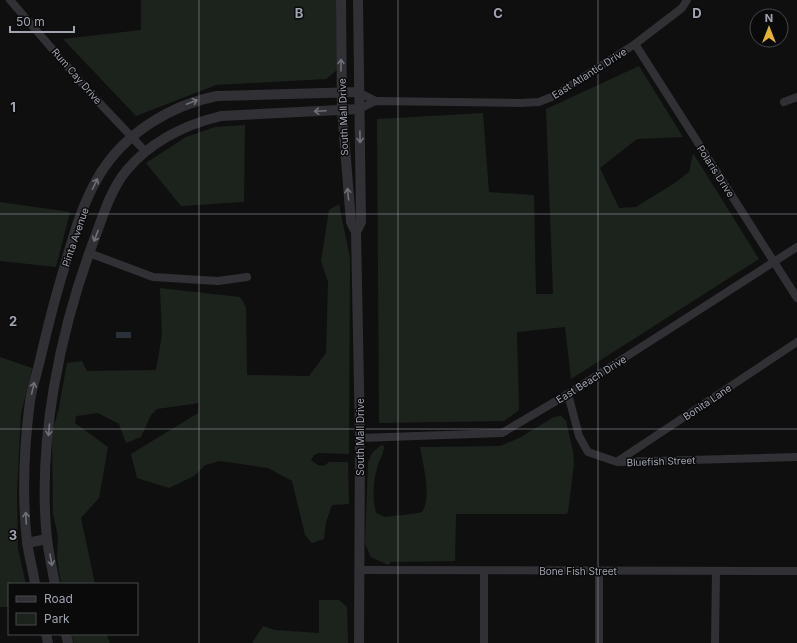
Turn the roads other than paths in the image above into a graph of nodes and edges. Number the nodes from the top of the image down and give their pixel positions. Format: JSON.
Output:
{"nodes":[{"id":1,"x":10,"y":0,"type":"edge"},
{"id":2,"x":341,"y":0,"type":"edge"},
{"id":3,"x":358,"y":0,"type":"edge"},
{"id":4,"x":687,"y":0,"type":"edge"},
{"id":5,"x":635,"y":44,"type":"junction"},
{"id":6,"x":341,"y":92,"type":"junction"},
{"id":7,"x":358,"y":92,"type":"junction"},
{"id":8,"x":797,"y":97,"type":"edge"},
{"id":9,"x":376,"y":102,"type":"junction"},
{"id":10,"x":784,"y":102,"type":"dead end"},
{"id":11,"x":359,"y":109,"type":"junction"},
{"id":12,"x":342,"y":110,"type":"junction"},
{"id":13,"x":132,"y":137,"type":"junction"},
{"id":14,"x":145,"y":151,"type":"junction"},
{"id":15,"x":356,"y":232,"type":"junction"},
{"id":16,"x":797,"y":247,"type":"edge"},
{"id":17,"x":89,"y":253,"type":"junction"},
{"id":18,"x":774,"y":261,"type":"junction"},
{"id":19,"x":247,"y":277,"type":"dead end"},
{"id":20,"x":797,"y":298,"type":"edge"},
{"id":21,"x":797,"y":342,"type":"edge"},
{"id":22,"x":568,"y":394,"type":"junction"},
{"id":23,"x":360,"y":438,"type":"junction"},
{"id":24,"x":797,"y":456,"type":"edge"},
{"id":25,"x":617,"y":462,"type":"junction"},
{"id":26,"x":47,"y":539,"type":"junction"},
{"id":27,"x":28,"y":543,"type":"junction"},
{"id":28,"x":359,"y":570,"type":"junction"},
{"id":29,"x":484,"y":571,"type":"junction"},
{"id":30,"x":599,"y":571,"type":"junction"},
{"id":31,"x":797,"y":571,"type":"edge"},
{"id":32,"x":716,"y":572,"type":"junction"},
{"id":33,"x":35,"y":583,"type":"edge"},
{"id":34,"x":55,"y":583,"type":"edge"},
{"id":35,"x":359,"y":643,"type":"edge"},
{"id":36,"x":484,"y":643,"type":"edge"},
{"id":37,"x":599,"y":643,"type":"edge"},
{"id":38,"x":715,"y":643,"type":"edge"}],
"edges":[{"from":1,"to":13,"type":"street","name":"Rum Cay Drive"},
{"from":6,"to":2,"type":"street","name":"South Mall Drive","one_way":true},
{"from":3,"to":7,"type":"street","name":"South Mall Drive"},
{"from":4,"to":5,"type":"street","name":"East Atlantic Drive"},
{"from":5,"to":9,"type":"street","name":"East Atlantic Drive"},
{"from":5,"to":18,"type":"street","name":"Polaris Drive"},
{"from":6,"to":7,"type":"street","name":"Pinta Avenue"},
{"from":6,"to":12,"type":"street","name":"South Mall Drive"},
{"from":13,"to":6,"type":"street","name":"Pinta Avenue","one_way":true},
{"from":7,"to":9,"type":"street","name":"East Atlantic Drive"},
{"from":7,"to":11,"type":"street","name":"South Mall Drive"},
{"from":8,"to":10,"type":"street"},
{"from":9,"to":11,"type":"street","name":"East Atlantic Drive"},
{"from":11,"to":12,"type":"street","name":"Pinta Avenue"},
{"from":11,"to":15,"type":"street","name":"South Mall Drive","one_way":true},
{"from":12,"to":14,"type":"street","name":"Pinta Avenue","one_way":true},
{"from":15,"to":12,"type":"street","name":"South Mall Drive","one_way":true},
{"from":13,"to":14,"type":"street","name":"Rum Cay Drive"},
{"from":27,"to":13,"type":"street","name":"Pinta Avenue","one_way":true},
{"from":14,"to":17,"type":"street","name":"Pinta Avenue","one_way":true},
{"from":15,"to":23,"type":"street","name":"South Mall Drive"},
{"from":16,"to":18,"type":"street","name":"East Beach Drive"},
{"from":17,"to":19,"type":"street"},
{"from":17,"to":26,"type":"street","name":"Pinta Avenue","one_way":true},
{"from":18,"to":20,"type":"street","name":"Polaris Drive"},
{"from":18,"to":22,"type":"street","name":"East Beach Drive"},
{"from":21,"to":25,"type":"street","name":"Bonita Lane"},
{"from":22,"to":23,"type":"street","name":"East Beach Drive"},
{"from":22,"to":25,"type":"street","name":"Bluefish Street"},
{"from":23,"to":28,"type":"street","name":"South Mall Drive"},
{"from":24,"to":25,"type":"street","name":"Bluefish Street"},
{"from":26,"to":27,"type":"street"},
{"from":26,"to":34,"type":"street","name":"Pinta Avenue","one_way":true},
{"from":27,"to":33,"type":"street","name":"Pinta Avenue"},
{"from":28,"to":29,"type":"street","name":"Bone Fish Street"},
{"from":28,"to":35,"type":"street","name":"South Mall Drive"},
{"from":29,"to":30,"type":"street","name":"Bone Fish Street"},
{"from":29,"to":36,"type":"street"},
{"from":30,"to":32,"type":"street","name":"Bone Fish Street"},
{"from":30,"to":37,"type":"street"},
{"from":31,"to":32,"type":"street","name":"Bone Fish Street"},
{"from":32,"to":38,"type":"street"}]}
